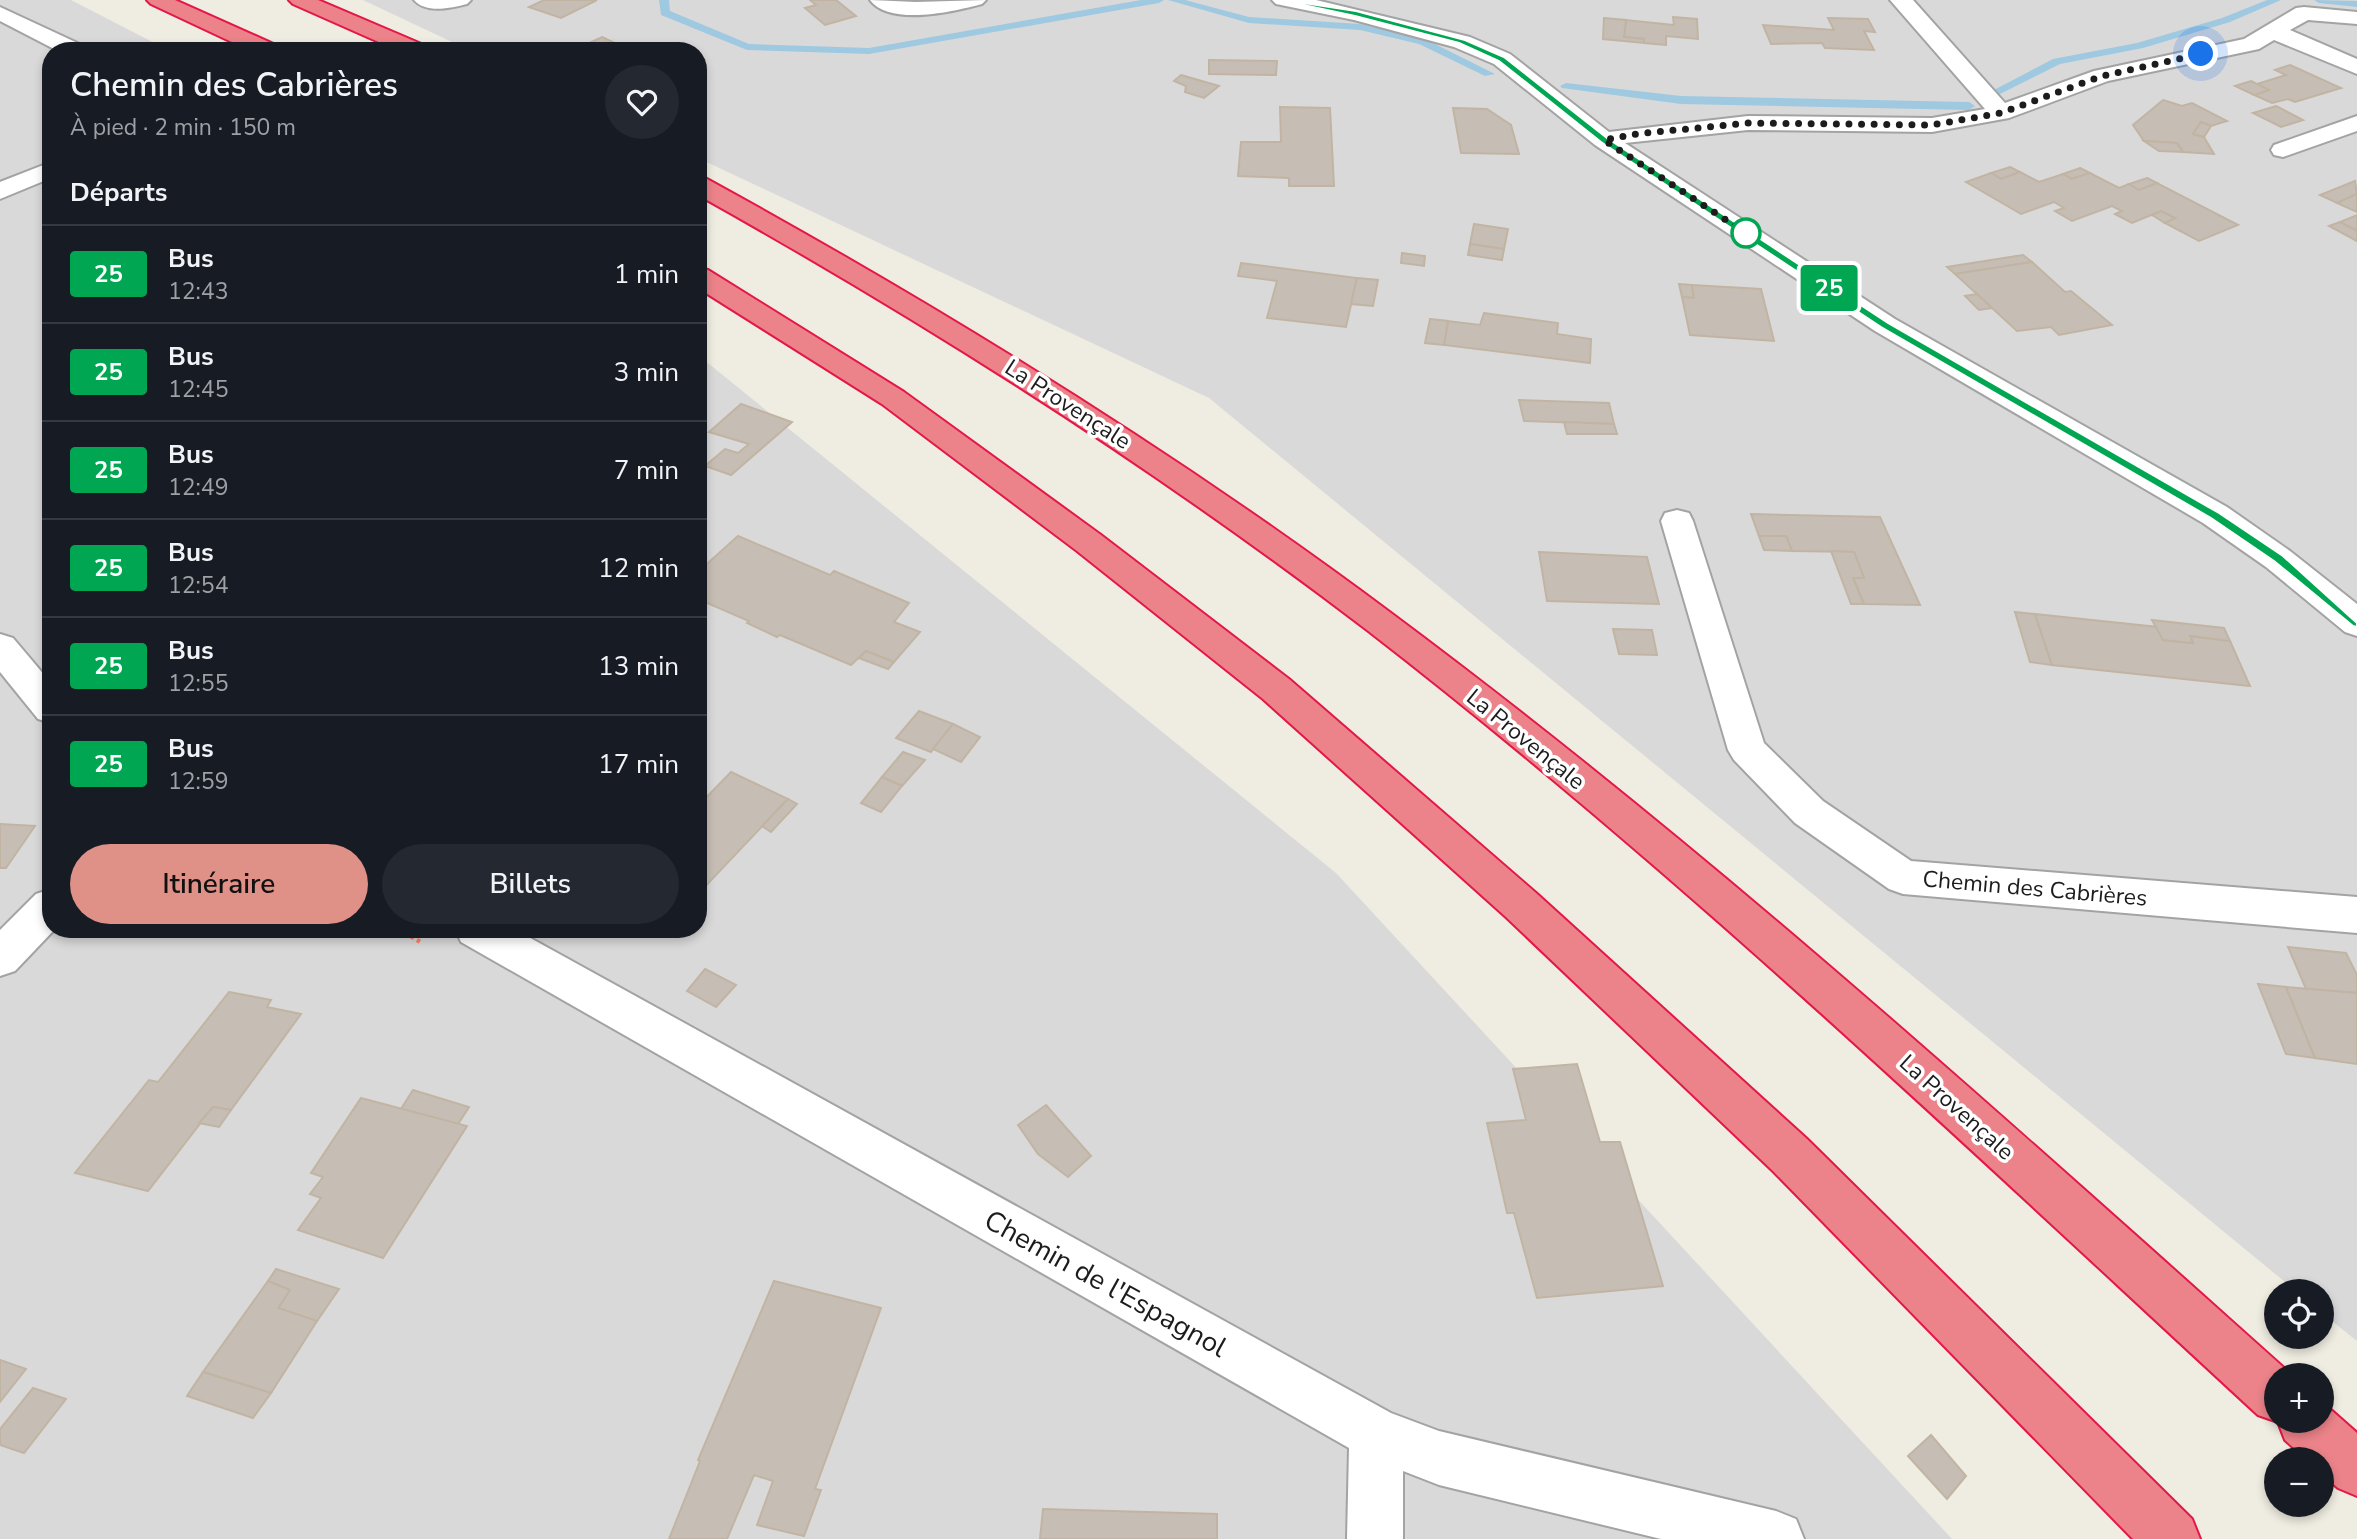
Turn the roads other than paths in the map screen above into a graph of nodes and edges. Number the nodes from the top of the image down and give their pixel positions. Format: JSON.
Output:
{"nodes":[{"id":1,"x":158,"y":0,"type":"edge"},
{"id":2,"x":300,"y":0,"type":"edge"},
{"id":3,"x":425,"y":0,"type":"edge"},
{"id":4,"x":460,"y":0,"type":"edge"},
{"id":5,"x":881,"y":0,"type":"edge"},
{"id":6,"x":975,"y":0,"type":"edge"},
{"id":7,"x":1283,"y":0,"type":"edge"},
{"id":8,"x":1902,"y":0,"type":"edge"},
{"id":9,"x":2298,"y":7,"type":"edge"},
{"id":10,"x":0,"y":13,"type":"edge"},
{"id":11,"x":2357,"y":18,"type":"edge"},
{"id":12,"x":2273,"y":31,"type":"junction"},
{"id":13,"x":58,"y":42,"type":"edge"},
{"id":14,"x":250,"y":42,"type":"edge"},
{"id":15,"x":397,"y":42,"type":"edge"},
{"id":16,"x":2347,"y":63,"type":"edge"},
{"id":17,"x":2001,"y":113,"type":"junction"},
{"id":18,"x":2357,"y":123,"type":"edge"},
{"id":19,"x":1604,"y":140,"type":"junction"},
{"id":20,"x":2283,"y":150,"type":"dead end"},
{"id":21,"x":42,"y":173,"type":"edge"},
{"id":22,"x":707,"y":189,"type":"edge"},
{"id":23,"x":0,"y":191,"type":"edge"},
{"id":24,"x":707,"y":282,"type":"edge"},
{"id":25,"x":1676,"y":520,"type":"dead end"},
{"id":26,"x":2357,"y":623,"type":"edge"},
{"id":27,"x":0,"y":647,"type":"edge"},
{"id":28,"x":42,"y":698,"type":"edge"},
{"id":29,"x":42,"y":915,"type":"edge"},
{"id":30,"x":2357,"y":915,"type":"edge"},
{"id":31,"x":492,"y":938,"type":"edge"},
{"id":32,"x":0,"y":958,"type":"edge"},
{"id":33,"x":2264,"y":1384,"type":"edge"},
{"id":34,"x":2317,"y":1433,"type":"edge"},
{"id":35,"x":1376,"y":1434,"type":"junction"},
{"id":36,"x":2357,"y":1469,"type":"edge"},
{"id":37,"x":1375,"y":1539,"type":"edge"},
{"id":38,"x":1776,"y":1539,"type":"edge"},
{"id":39,"x":2172,"y":1539,"type":"edge"}],
"edges":[{"from":1,"to":14,"type":"highway"},
{"from":2,"to":15,"type":"highway"},
{"from":3,"to":4,"type":"street"},
{"from":5,"to":6,"type":"street"},
{"from":7,"to":19,"type":"street"},
{"from":8,"to":17,"type":"street"},
{"from":9,"to":11,"type":"street"},
{"from":9,"to":12,"type":"street"},
{"from":10,"to":13,"type":"street"},
{"from":12,"to":16,"type":"street"},
{"from":12,"to":17,"type":"street"},
{"from":17,"to":19,"type":"street"},
{"from":18,"to":20,"type":"street"},
{"from":19,"to":26,"type":"street"},
{"from":21,"to":23,"type":"street"},
{"from":22,"to":33,"type":"highway","name":"La Provençale"},
{"from":24,"to":39,"type":"highway"},
{"from":25,"to":30,"type":"street","name":"Chemin des Cabrières"},
{"from":27,"to":28,"type":"street"},
{"from":29,"to":32,"type":"street"},
{"from":31,"to":35,"type":"street","name":"Chemin de l'Espagnol"},
{"from":34,"to":36,"type":"highway"},
{"from":35,"to":37,"type":"street"},
{"from":35,"to":38,"type":"street","name":"Chemin de l'Espagnol"}]}
